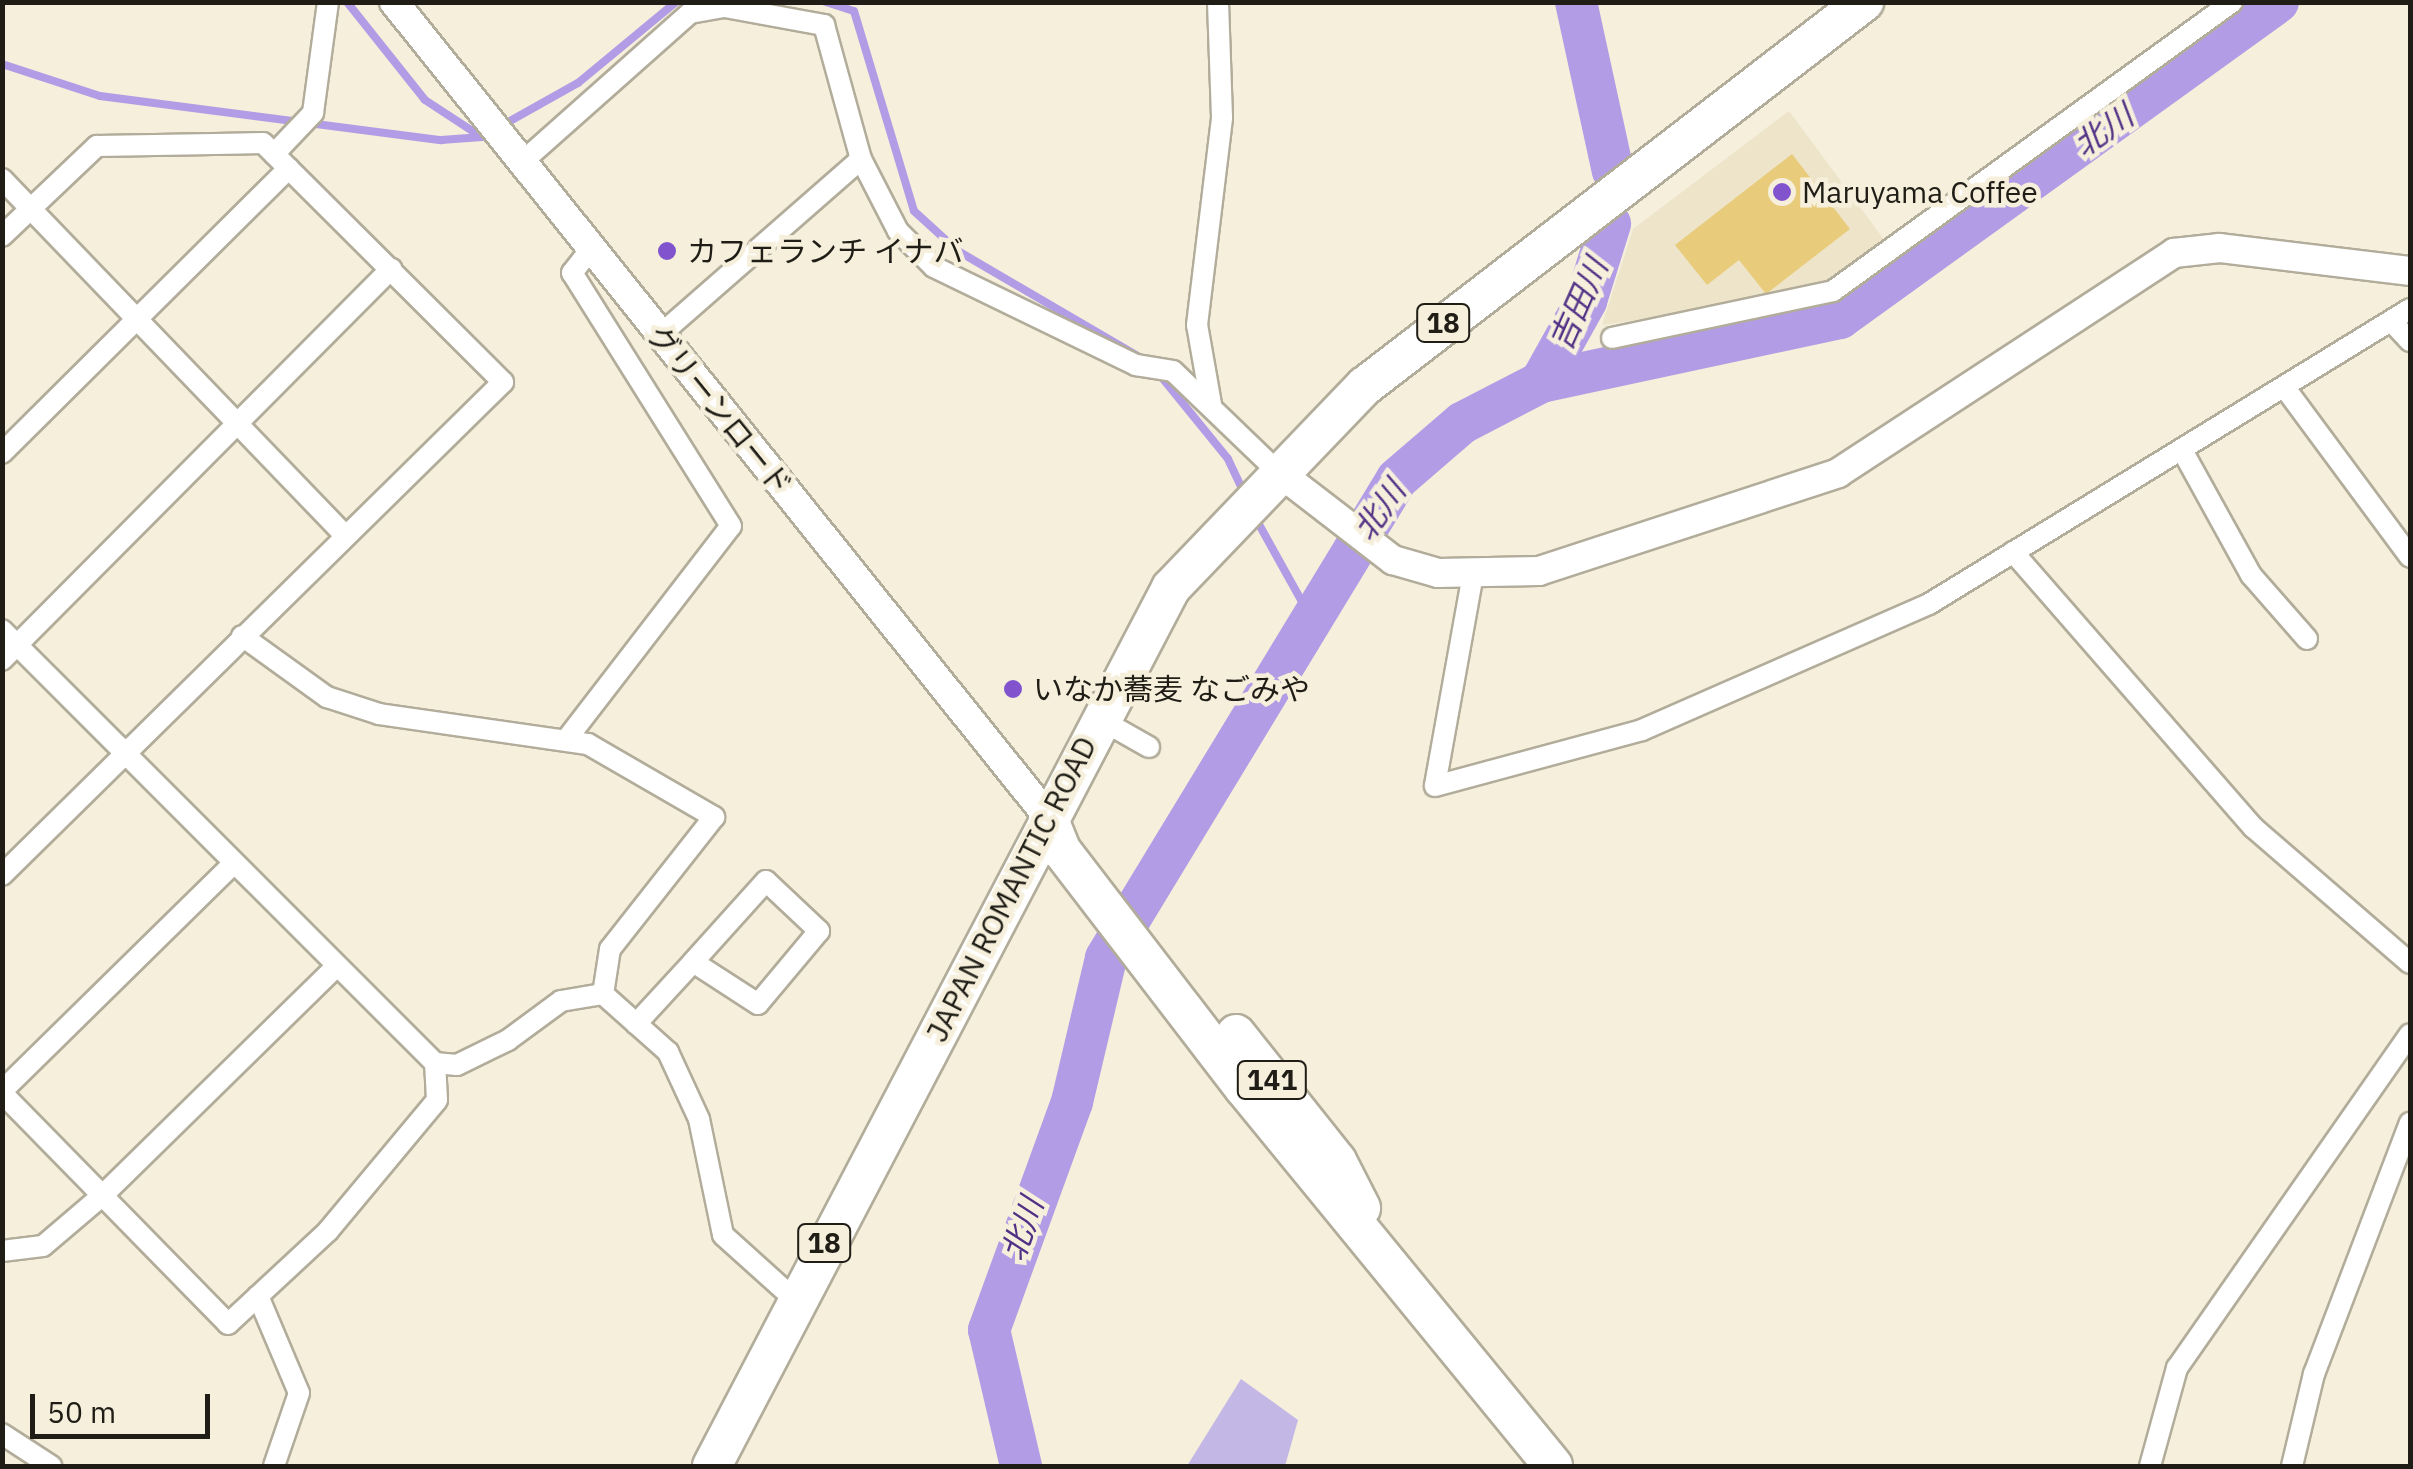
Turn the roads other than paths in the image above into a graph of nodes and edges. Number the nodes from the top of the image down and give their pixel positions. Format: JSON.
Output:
{"nodes":[{"id":1,"x":328,"y":2,"type":"edge"},
{"id":2,"x":394,"y":2,"type":"edge"},
{"id":3,"x":1218,"y":2,"type":"edge"},
{"id":4,"x":1864,"y":2,"type":"edge"},
{"id":5,"x":2232,"y":2,"type":"edge"},
{"id":6,"x":861,"y":159,"type":"junction"},
{"id":7,"x":281,"y":161,"type":"junction"},
{"id":8,"x":522,"y":164,"type":"junction"},
{"id":9,"x":2,"y":180,"type":"edge"},
{"id":10,"x":30,"y":208,"type":"junction"},
{"id":11,"x":2,"y":236,"type":"edge"},
{"id":12,"x":591,"y":249,"type":"junction"},
{"id":13,"x":391,"y":269,"type":"junction"},
{"id":14,"x":2410,"y":271,"type":"edge"},
{"id":15,"x":2410,"y":309,"type":"edge"},
{"id":16,"x":137,"y":319,"type":"junction"},
{"id":17,"x":2393,"y":324,"type":"junction"},
{"id":18,"x":660,"y":335,"type":"junction"},
{"id":19,"x":1612,"y":338,"type":"dead end"},
{"id":20,"x":2410,"y":341,"type":"edge"},
{"id":21,"x":2285,"y":388,"type":"junction"},
{"id":22,"x":1212,"y":406,"type":"junction"},
{"id":23,"x":237,"y":424,"type":"junction"},
{"id":24,"x":2182,"y":450,"type":"junction"},
{"id":25,"x":2,"y":453,"type":"edge"},
{"id":26,"x":1276,"y":470,"type":"junction"},
{"id":27,"x":346,"y":536,"type":"junction"},
{"id":28,"x":2014,"y":552,"type":"junction"},
{"id":29,"x":2410,"y":557,"type":"edge"},
{"id":30,"x":1473,"y":574,"type":"junction"},
{"id":31,"x":242,"y":636,"type":"junction"},
{"id":32,"x":2307,"y":638,"type":"dead end"},
{"id":33,"x":7,"y":645,"type":"edge"},
{"id":34,"x":1096,"y":718,"type":"junction"},
{"id":35,"x":566,"y":740,"type":"junction"},
{"id":36,"x":1149,"y":747,"type":"dead end"},
{"id":37,"x":123,"y":754,"type":"junction"},
{"id":38,"x":1048,"y":817,"type":"junction"},
{"id":39,"x":232,"y":865,"type":"junction"},
{"id":40,"x":2,"y":876,"type":"edge"},
{"id":41,"x":692,"y":962,"type":"junction"},
{"id":42,"x":2410,"y":963,"type":"edge"},
{"id":43,"x":334,"y":969,"type":"junction"},
{"id":44,"x":604,"y":994,"type":"junction"},
{"id":45,"x":636,"y":1024,"type":"junction"},
{"id":46,"x":2410,"y":1034,"type":"edge"},
{"id":47,"x":435,"y":1063,"type":"junction"},
{"id":48,"x":2,"y":1092,"type":"edge"},
{"id":49,"x":2410,"y":1123,"type":"edge"},
{"id":50,"x":104,"y":1194,"type":"junction"},
{"id":51,"x":2,"y":1252,"type":"edge"},
{"id":52,"x":258,"y":1296,"type":"junction"},
{"id":53,"x":793,"y":1298,"type":"junction"},
{"id":54,"x":2,"y":1434,"type":"edge"},
{"id":55,"x":50,"y":1466,"type":"edge"},
{"id":56,"x":274,"y":1466,"type":"edge"},
{"id":57,"x":712,"y":1466,"type":"edge"},
{"id":58,"x":1553,"y":1466,"type":"edge"},
{"id":59,"x":2150,"y":1466,"type":"edge"},
{"id":60,"x":2292,"y":1466,"type":"edge"}],
"edges":[{"from":1,"to":7,"type":"street"},
{"from":2,"to":8,"type":"street","name":"グリーンロード"},
{"from":3,"to":22,"type":"street"},
{"from":4,"to":26,"type":"highway","name":"JAPAN ROMANTIC ROAD","number":"18"},
{"from":5,"to":19,"type":"street"},
{"from":6,"to":8,"type":"street"},
{"from":6,"to":18,"type":"street"},
{"from":6,"to":22,"type":"street"},
{"from":7,"to":10,"type":"street"},
{"from":7,"to":13,"type":"street"},
{"from":7,"to":16,"type":"street"},
{"from":8,"to":12,"type":"street","name":"グリーンロード"},
{"from":9,"to":10,"type":"street"},
{"from":10,"to":11,"type":"street"},
{"from":10,"to":16,"type":"street"},
{"from":12,"to":18,"type":"street","name":"グリーンロード"},
{"from":12,"to":35,"type":"street"},
{"from":13,"to":23,"type":"street"},
{"from":13,"to":27,"type":"street"},
{"from":14,"to":30,"type":"street"},
{"from":15,"to":17,"type":"street"},
{"from":16,"to":23,"type":"street"},
{"from":16,"to":25,"type":"street"},
{"from":17,"to":20,"type":"street"},
{"from":17,"to":21,"type":"street"},
{"from":18,"to":38,"type":"street","name":"グリーンロード"},
{"from":21,"to":24,"type":"street"},
{"from":21,"to":29,"type":"street"},
{"from":22,"to":26,"type":"street"},
{"from":23,"to":27,"type":"street"},
{"from":23,"to":33,"type":"street"},
{"from":24,"to":28,"type":"street"},
{"from":24,"to":32,"type":"street"},
{"from":26,"to":30,"type":"street"},
{"from":26,"to":34,"type":"highway","name":"JAPAN ROMANTIC ROAD","number":"18"},
{"from":27,"to":31,"type":"street"},
{"from":28,"to":30,"type":"street"},
{"from":28,"to":42,"type":"street"},
{"from":31,"to":35,"type":"street"},
{"from":31,"to":37,"type":"street"},
{"from":33,"to":37,"type":"street"},
{"from":34,"to":36,"type":"street"},
{"from":34,"to":38,"type":"highway","name":"JAPAN ROMANTIC ROAD","number":"18"},
{"from":35,"to":44,"type":"street"},
{"from":37,"to":39,"type":"street"},
{"from":37,"to":40,"type":"street"},
{"from":38,"to":53,"type":"highway","name":"JAPAN ROMANTIC ROAD","number":"18"},
{"from":38,"to":58,"type":"highway","number":"141"},
{"from":39,"to":43,"type":"street"},
{"from":39,"to":48,"type":"street"},
{"from":41,"to":41,"type":"street"},
{"from":41,"to":45,"type":"street"},
{"from":43,"to":47,"type":"street"},
{"from":43,"to":50,"type":"street"},
{"from":44,"to":45,"type":"street"},
{"from":44,"to":47,"type":"street"},
{"from":45,"to":53,"type":"street"},
{"from":46,"to":59,"type":"street"},
{"from":47,"to":52,"type":"street"},
{"from":48,"to":50,"type":"street"},
{"from":49,"to":60,"type":"street"},
{"from":50,"to":51,"type":"street"},
{"from":50,"to":52,"type":"street"},
{"from":52,"to":56,"type":"street"},
{"from":53,"to":57,"type":"highway","name":"JAPAN ROMANTIC ROAD","number":"18"},
{"from":54,"to":55,"type":"street"}]}
